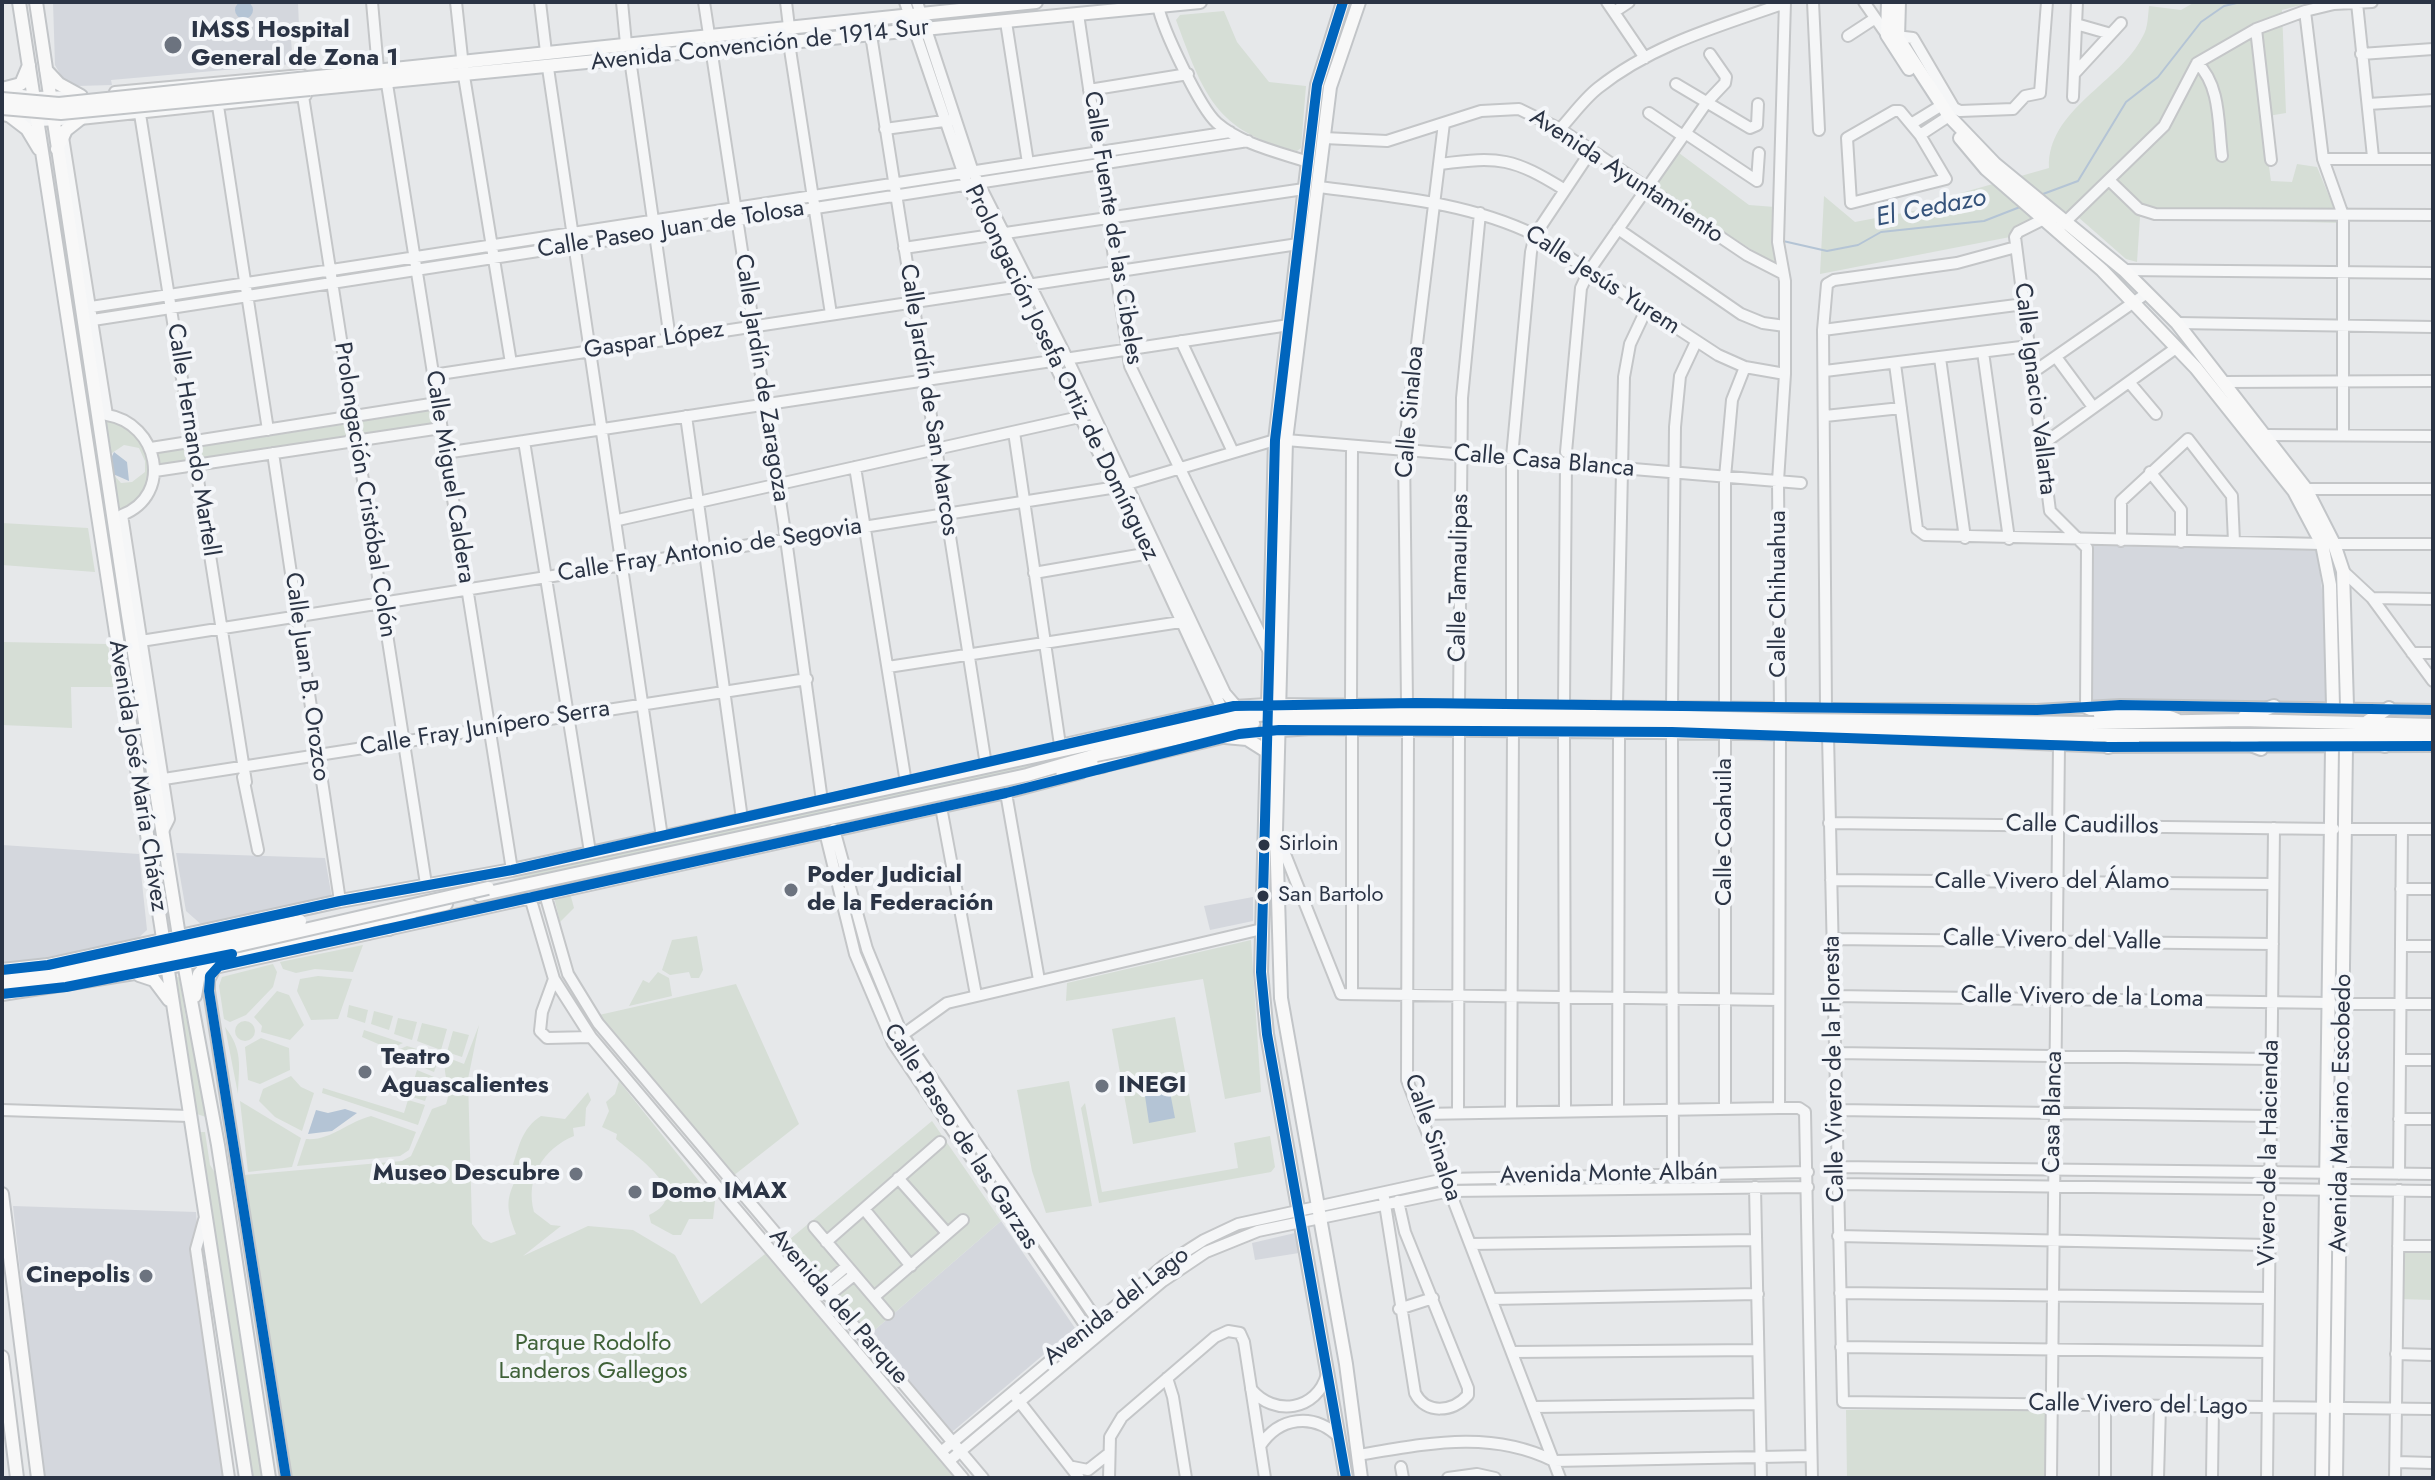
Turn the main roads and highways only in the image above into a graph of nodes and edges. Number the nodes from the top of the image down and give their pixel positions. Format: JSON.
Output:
{"nodes":[{"id":1,"x":19,"y":2,"type":"edge"},
{"id":2,"x":36,"y":2,"type":"edge"},
{"id":3,"x":1036,"y":2,"type":"edge"},
{"id":4,"x":1200,"y":2,"type":"edge"},
{"id":5,"x":1359,"y":2,"type":"edge"},
{"id":6,"x":1367,"y":2,"type":"edge"},
{"id":7,"x":1888,"y":2,"type":"edge"},
{"id":8,"x":1899,"y":2,"type":"edge"},
{"id":9,"x":1158,"y":4,"type":"edge"},
{"id":10,"x":978,"y":5,"type":"edge"},
{"id":11,"x":1337,"y":5,"type":"edge"},
{"id":12,"x":913,"y":8,"type":"edge"},
{"id":13,"x":1347,"y":29,"type":"junction"},
{"id":14,"x":1893,"y":36,"type":"junction"},
{"id":15,"x":30,"y":62,"type":"junction"},
{"id":16,"x":45,"y":69,"type":"junction"},
{"id":17,"x":311,"y":86,"type":"junction"},
{"id":18,"x":2,"y":90,"type":"edge"},
{"id":19,"x":81,"y":96,"type":"road end"},
{"id":20,"x":2,"y":99,"type":"edge"},
{"id":21,"x":5,"y":113,"type":"edge"},
{"id":22,"x":80,"y":119,"type":"road end"},
{"id":23,"x":50,"y":154,"type":"junction"},
{"id":24,"x":2051,"y":217,"type":"junction"},
{"id":25,"x":1280,"y":440,"type":"junction"},
{"id":26,"x":2328,"y":544,"type":"junction"},
{"id":27,"x":1435,"y":703,"type":"road end"},
{"id":28,"x":1273,"y":704,"type":"junction"},
{"id":29,"x":2274,"y":706,"type":"road end"},
{"id":30,"x":2333,"y":706,"type":"road end"},
{"id":31,"x":2347,"y":706,"type":"road end"},
{"id":32,"x":2086,"y":707,"type":"road end"},
{"id":33,"x":2389,"y":708,"type":"road end"},
{"id":34,"x":1474,"y":717,"type":"junction"},
{"id":35,"x":2241,"y":720,"type":"junction"},
{"id":36,"x":2180,"y":722,"type":"junction"},
{"id":37,"x":2365,"y":722,"type":"junction"},
{"id":38,"x":2433,"y":725,"type":"edge"},
{"id":39,"x":2094,"y":729,"type":"junction"},
{"id":40,"x":1424,"y":730,"type":"road end"},
{"id":41,"x":1273,"y":731,"type":"junction"},
{"id":42,"x":2433,"y":735,"type":"edge"},
{"id":43,"x":2151,"y":736,"type":"junction"},
{"id":44,"x":1225,"y":737,"type":"road end"},
{"id":45,"x":2233,"y":737,"type":"junction"},
{"id":46,"x":2344,"y":742,"type":"junction"},
{"id":47,"x":2385,"y":746,"type":"road end"},
{"id":48,"x":2108,"y":747,"type":"road end"},
{"id":49,"x":2332,"y":748,"type":"road end"},
{"id":50,"x":2261,"y":749,"type":"road end"},
{"id":51,"x":1266,"y":751,"type":"junction"},
{"id":52,"x":1098,"y":755,"type":"junction"},
{"id":53,"x":2339,"y":782,"type":"junction"},
{"id":54,"x":682,"y":851,"type":"junction"},
{"id":55,"x":700,"y":860,"type":"road end"},
{"id":56,"x":490,"y":874,"type":"junction"},
{"id":57,"x":555,"y":876,"type":"junction"},
{"id":58,"x":419,"y":910,"type":"junction"},
{"id":59,"x":176,"y":912,"type":"junction"},
{"id":60,"x":275,"y":915,"type":"junction"},
{"id":61,"x":159,"y":918,"type":"junction"},
{"id":62,"x":348,"y":927,"type":"junction"},
{"id":63,"x":389,"y":929,"type":"road end"},
{"id":64,"x":204,"y":931,"type":"junction"},
{"id":65,"x":368,"y":933,"type":"road end"},
{"id":66,"x":179,"y":936,"type":"junction"},
{"id":67,"x":162,"y":940,"type":"junction"},
{"id":68,"x":140,"y":945,"type":"junction"},
{"id":69,"x":267,"y":946,"type":"junction"},
{"id":70,"x":223,"y":961,"type":"junction"},
{"id":71,"x":185,"y":964,"type":"junction"},
{"id":72,"x":31,"y":967,"type":"junction"},
{"id":73,"x":166,"y":968,"type":"junction"},
{"id":74,"x":2,"y":970,"type":"edge"},
{"id":75,"x":131,"y":975,"type":"junction"},
{"id":76,"x":2,"y":978,"type":"edge"},
{"id":77,"x":2,"y":986,"type":"edge"},
{"id":78,"x":32,"y":991,"type":"junction"},
{"id":79,"x":2,"y":997,"type":"edge"},
{"id":80,"x":172,"y":1004,"type":"junction"},
{"id":81,"x":194,"y":1007,"type":"junction"},
{"id":82,"x":189,"y":1116,"type":"junction"},
{"id":83,"x":217,"y":1141,"type":"junction"},
{"id":84,"x":2334,"y":1190,"type":"junction"},
{"id":85,"x":2,"y":1194,"type":"edge"},
{"id":86,"x":2,"y":1357,"type":"edge"},
{"id":87,"x":17,"y":1478,"type":"edge"},
{"id":88,"x":38,"y":1478,"type":"edge"},
{"id":89,"x":246,"y":1478,"type":"edge"},
{"id":90,"x":269,"y":1478,"type":"edge"},
{"id":91,"x":1346,"y":1478,"type":"edge"},
{"id":92,"x":1361,"y":1478,"type":"edge"},
{"id":93,"x":2322,"y":1478,"type":"edge"},
{"id":94,"x":2336,"y":1478,"type":"edge"}],
"edges":[{"from":1,"to":15,"type":"main road","name":"Avenida José María Chávez"},
{"from":2,"to":16,"type":"main road","name":"Avenida José María Chávez"},
{"from":3,"to":10,"type":"main road","name":"Avenida Convención de 1914 Sur"},
{"from":4,"to":9,"type":"main road","name":"Avenida Convención de 1914 Sur"},
{"from":5,"to":13,"type":"main road"},
{"from":6,"to":13,"type":"main road"},
{"from":7,"to":14,"type":"main road"},
{"from":8,"to":14,"type":"main road"},
{"from":9,"to":17,"type":"main road","name":"Avenida Convención de 1914 Sur"},
{"from":10,"to":12,"type":"main road","name":"Avenida Convención de 1914 Sur"},
{"from":11,"to":25,"type":"main road"},
{"from":12,"to":17,"type":"main road","name":"Avenida Convención de 1914 Sur"},
{"from":13,"to":25,"type":"main road"},
{"from":14,"to":24,"type":"main road"},
{"from":15,"to":18,"type":"main road"},
{"from":15,"to":23,"type":"main road","name":"Avenida José María Chávez"},
{"from":16,"to":19,"type":"main road"},
{"from":16,"to":23,"type":"main road","name":"Avenida José María Chávez"},
{"from":17,"to":20,"type":"main road","name":"Avenida Convención de 1914 Sur","bridge":true},
{"from":17,"to":21,"type":"main road","name":"Avenida Convención de 1914 Sur","bridge":true},
{"from":21,"to":23,"type":"main road"},
{"from":22,"to":23,"type":"main road"},
{"from":23,"to":59,"type":"main road","name":"Avenida José María Chávez"},
{"from":23,"to":61,"type":"main road","name":"Avenida José María Chávez"},
{"from":24,"to":26,"type":"main road"},
{"from":24,"to":26,"type":"main road"},
{"from":25,"to":28,"type":"main road"},
{"from":25,"to":28,"type":"main road"},
{"from":26,"to":30,"type":"main road"},
{"from":26,"to":31,"type":"main road"},
{"from":27,"to":34,"type":"main road"},
{"from":28,"to":41,"type":"main road"},
{"from":29,"to":35,"type":"main road"},
{"from":32,"to":36,"type":"main road"},
{"from":33,"to":37,"type":"main road"},
{"from":34,"to":39,"type":"main road","bridge":true},
{"from":34,"to":40,"type":"main road"},
{"from":34,"to":52,"type":"main road","bridge":true},
{"from":35,"to":36,"type":"main road"},
{"from":35,"to":37,"type":"main road"},
{"from":36,"to":39,"type":"main road"},
{"from":37,"to":38,"type":"main road"},
{"from":39,"to":43,"type":"main road"},
{"from":41,"to":51,"type":"main road"},
{"from":41,"to":92,"type":"main road"},
{"from":42,"to":46,"type":"main road"},
{"from":43,"to":45,"type":"main road"},
{"from":43,"to":48,"type":"main road"},
{"from":44,"to":51,"type":"main road"},
{"from":45,"to":46,"type":"main road"},
{"from":45,"to":50,"type":"main road"},
{"from":46,"to":47,"type":"main road"},
{"from":46,"to":53,"type":"main road","name":"Avenida Mariano Escobedo"},
{"from":49,"to":53,"type":"main road","name":"Avenida Mariano Escobedo"},
{"from":51,"to":91,"type":"main road"},
{"from":52,"to":54,"type":"main road"},
{"from":52,"to":56,"type":"main road"},
{"from":53,"to":84,"type":"main road","name":"Avenida Mariano Escobedo"},
{"from":54,"to":55,"type":"main road"},
{"from":54,"to":57,"type":"main road"},
{"from":56,"to":60,"type":"main road"},
{"from":56,"to":76,"type":"main road","bridge":true},
{"from":57,"to":58,"type":"main road"},
{"from":57,"to":77,"type":"main road","bridge":true},
{"from":58,"to":62,"type":"main road"},
{"from":58,"to":63,"type":"main road"},
{"from":59,"to":64,"type":"main road"},
{"from":59,"to":66,"type":"main road","name":"Avenida José María Chávez"},
{"from":60,"to":64,"type":"main road"},
{"from":60,"to":69,"type":"main road"},
{"from":61,"to":67,"type":"main road","name":"Avenida José María Chávez"},
{"from":61,"to":68,"type":"main road"},
{"from":62,"to":65,"type":"main road"},
{"from":62,"to":69,"type":"main road"},
{"from":64,"to":66,"type":"main road"},
{"from":66,"to":67,"type":"main road"},
{"from":66,"to":71,"type":"main road","name":"Avenida José María Chávez"},
{"from":67,"to":68,"type":"main road"},
{"from":67,"to":73,"type":"main road","name":"Avenida José María Chávez"},
{"from":68,"to":72,"type":"main road"},
{"from":69,"to":70,"type":"main road"},
{"from":70,"to":71,"type":"main road"},
{"from":70,"to":81,"type":"main road"},
{"from":71,"to":73,"type":"main road"},
{"from":71,"to":81,"type":"main road","name":"Avenida José María Chávez"},
{"from":72,"to":74,"type":"main road"},
{"from":72,"to":78,"type":"main road"},
{"from":73,"to":75,"type":"main road"},
{"from":73,"to":80,"type":"main road","name":"Avenida José María Chávez"},
{"from":75,"to":78,"type":"main road"},
{"from":75,"to":80,"type":"main road"},
{"from":78,"to":79,"type":"main road"},
{"from":80,"to":82,"type":"main road","name":"Avenida José María Chávez"},
{"from":81,"to":83,"type":"main road","name":"Avenida José María Chávez"},
{"from":82,"to":83,"type":"main road"},
{"from":82,"to":89,"type":"main road","name":"Avenida José María Chávez"},
{"from":83,"to":90,"type":"main road","name":"Avenida José María Chávez"},
{"from":84,"to":93,"type":"main road","name":"Avenida Mariano Escobedo"},
{"from":84,"to":94,"type":"main road","name":"Avenida Mariano Escobedo"},
{"from":85,"to":88,"type":"main road"},
{"from":86,"to":87,"type":"main road"}]}
